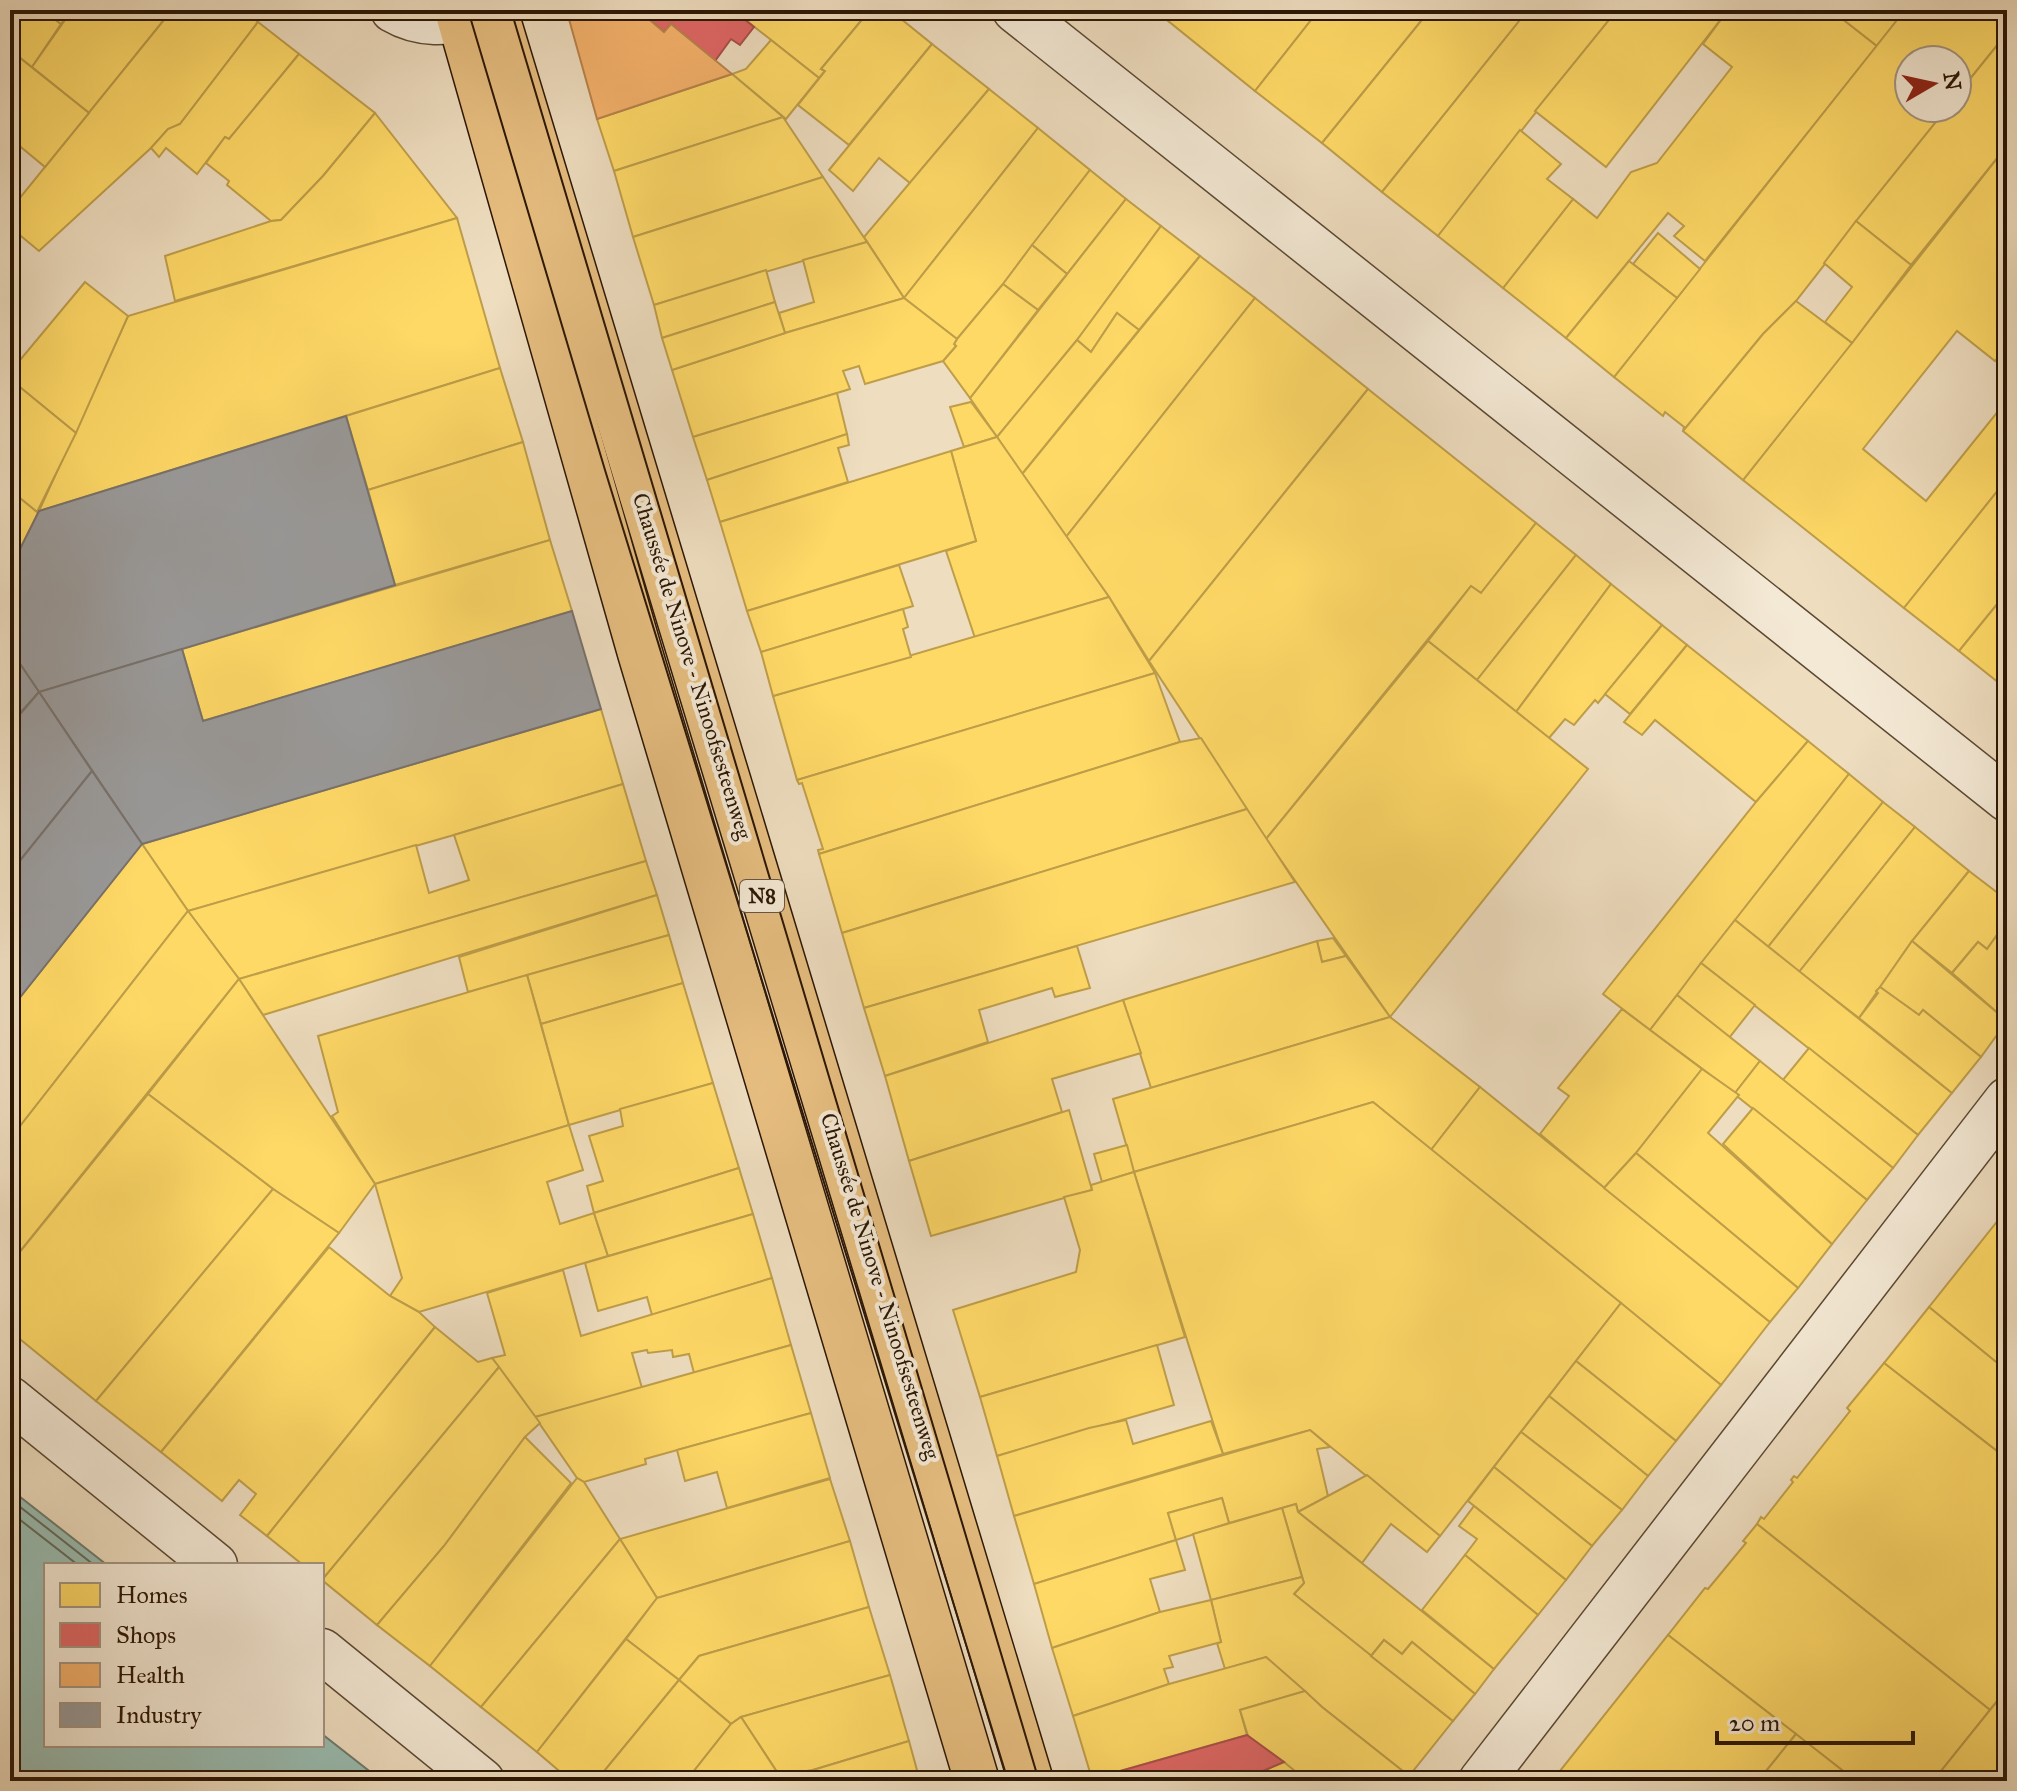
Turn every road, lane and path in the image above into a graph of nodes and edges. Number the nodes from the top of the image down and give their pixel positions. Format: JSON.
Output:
{"nodes":[{"id":1,"x":393,"y":10,"type":"edge"},
{"id":2,"x":1015,"y":10,"type":"edge"},
{"id":3,"x":471,"y":12,"type":"edge"},
{"id":4,"x":2007,"y":799,"type":"edge"},
{"id":5,"x":2007,"y":1100,"type":"edge"},
{"id":6,"x":10,"y":1399,"type":"edge"},
{"id":7,"x":213,"y":1563,"type":"edge"},
{"id":8,"x":324,"y":1653,"type":"edge"},
{"id":9,"x":482,"y":1781,"type":"edge"},
{"id":10,"x":977,"y":1781,"type":"edge"},
{"id":11,"x":1031,"y":1781,"type":"edge"},
{"id":12,"x":1481,"y":1781,"type":"edge"}],
"edges":[{"from":1,"to":3,"type":"street"},
{"from":2,"to":4,"type":"street"},
{"from":3,"to":10,"type":"main road","name":"Chaussée de Ninove - Ninoofsesteenweg","number":"N8"},
{"from":3,"to":11,"type":"main road","name":"Chaussée de Ninove - Ninoofsesteenweg","number":"N8"},
{"from":5,"to":12,"type":"street"},
{"from":6,"to":7,"type":"street"},
{"from":8,"to":9,"type":"street"}]}
